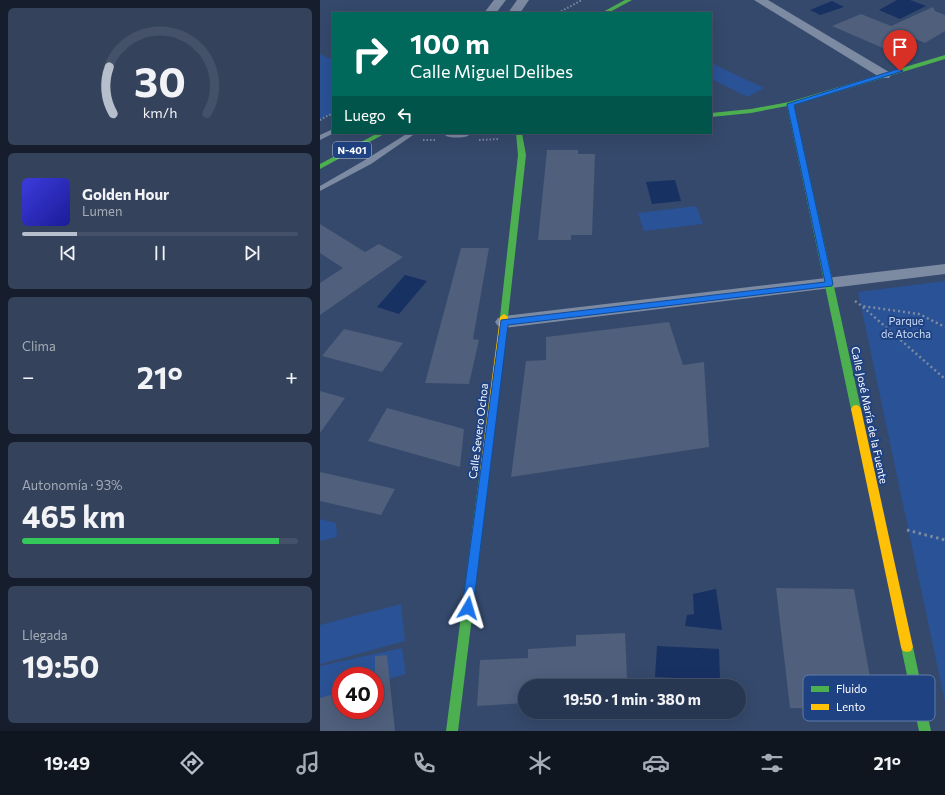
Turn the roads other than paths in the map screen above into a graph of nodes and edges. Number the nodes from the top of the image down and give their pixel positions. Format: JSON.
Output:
{"nodes":[{"id":1,"x":500,"y":0,"type":"edge"},
{"id":2,"x":523,"y":0,"type":"edge"},
{"id":3,"x":616,"y":0,"type":"edge"},
{"id":4,"x":629,"y":0,"type":"edge"},
{"id":5,"x":760,"y":0,"type":"edge"},
{"id":6,"x":491,"y":12,"type":"edge"},
{"id":7,"x":515,"y":12,"type":"edge"},
{"id":8,"x":600,"y":12,"type":"edge"},
{"id":9,"x":945,"y":57,"type":"edge"},
{"id":10,"x":885,"y":75,"type":"junction"},
{"id":11,"x":790,"y":104,"type":"junction"},
{"id":12,"x":712,"y":115,"type":"edge"},
{"id":13,"x":332,"y":132,"type":"edge"},
{"id":14,"x":366,"y":134,"type":"edge"},
{"id":15,"x":381,"y":134,"type":"edge"},
{"id":16,"x":411,"y":134,"type":"edge"},
{"id":17,"x":457,"y":134,"type":"edge"},
{"id":18,"x":519,"y":134,"type":"edge"},
{"id":19,"x":468,"y":136,"type":"edge"},
{"id":20,"x":320,"y":138,"type":"edge"},
{"id":21,"x":320,"y":159,"type":"edge"},
{"id":22,"x":320,"y":167,"type":"edge"},
{"id":23,"x":320,"y":189,"type":"edge"},
{"id":24,"x":945,"y":269,"type":"edge"},
{"id":25,"x":829,"y":284,"type":"junction"},
{"id":26,"x":504,"y":322,"type":"junction"},
{"id":27,"x":913,"y":675,"type":"edge"},
{"id":28,"x":923,"y":721,"type":"edge"},
{"id":29,"x":452,"y":731,"type":"edge"},
{"id":30,"x":925,"y":731,"type":"edge"}],
"edges":[{"from":1,"to":6,"type":"street"},
{"from":2,"to":7,"type":"street"},
{"from":3,"to":8,"type":"main road"},
{"from":4,"to":8,"type":"main road"},
{"from":5,"to":10,"type":"street"},
{"from":9,"to":10,"type":"main road"},
{"from":10,"to":11,"type":"main road"},
{"from":11,"to":12,"type":"main road"},
{"from":11,"to":25,"type":"main road","name":"Calle José María de la Fuente"},
{"from":13,"to":20,"type":"lane"},
{"from":14,"to":21,"type":"main road","number":"N-401"},
{"from":15,"to":22,"type":"main road","number":"N-401"},
{"from":16,"to":23,"type":"lane"},
{"from":17,"to":19,"type":"street"},
{"from":18,"to":26,"type":"main road","name":"Calle Severo Ochoa"},
{"from":24,"to":25,"type":"street"},
{"from":25,"to":26,"type":"street"},
{"from":25,"to":27,"type":"main road","name":"Calle José María de la Fuente"},
{"from":26,"to":29,"type":"main road","name":"Calle Severo Ochoa"},
{"from":28,"to":30,"type":"main road","name":"Calle José María de la Fuente"}]}
